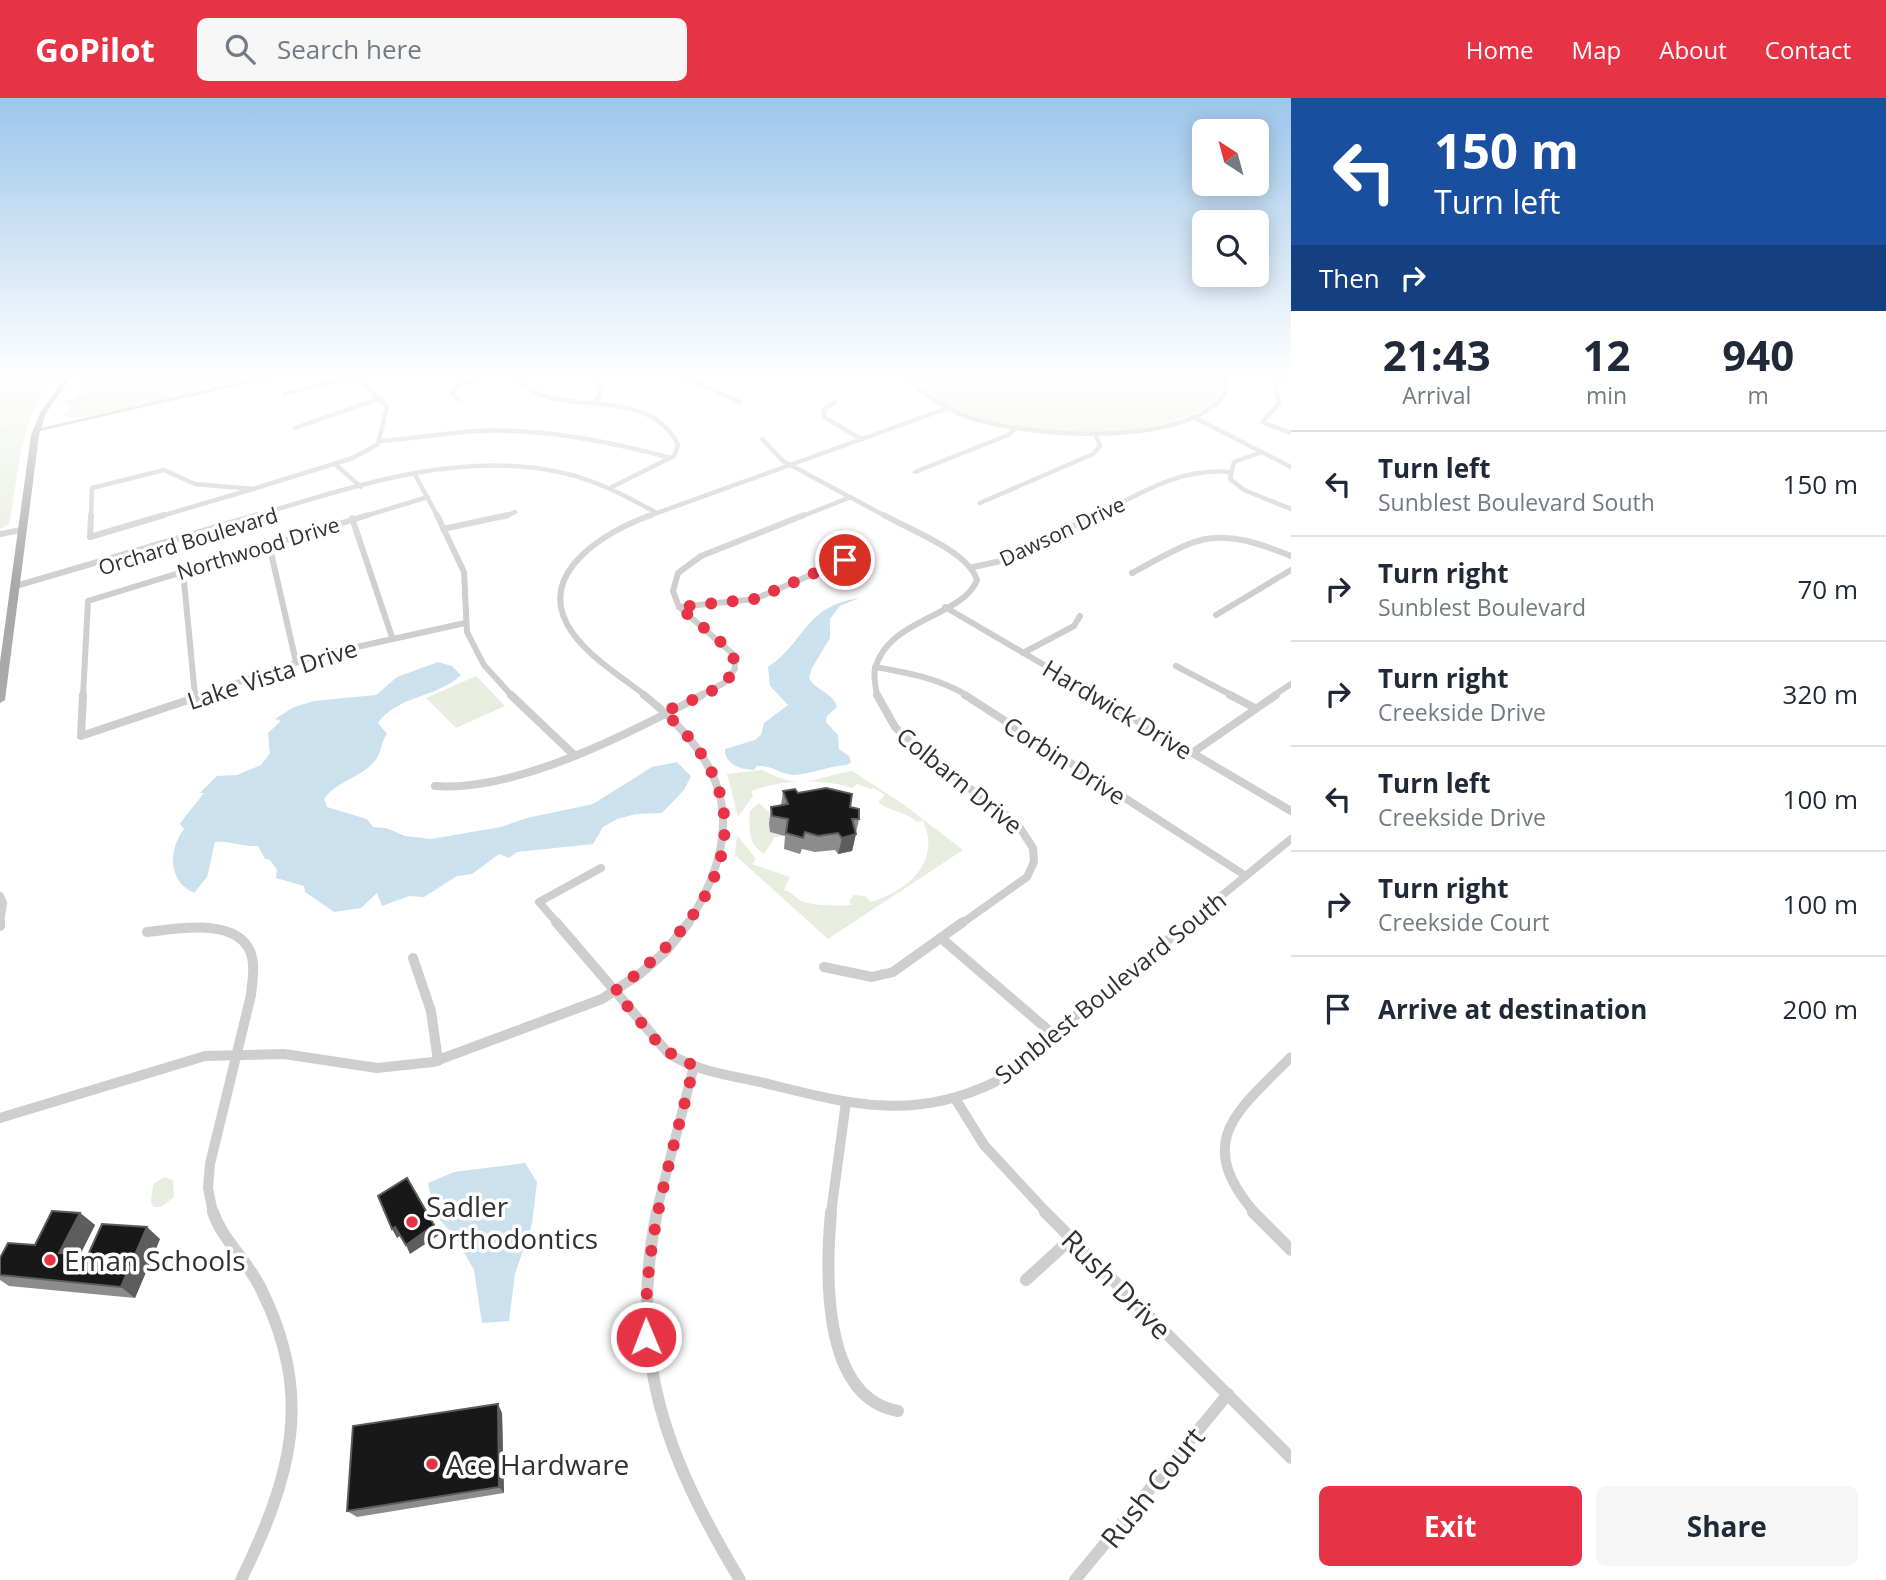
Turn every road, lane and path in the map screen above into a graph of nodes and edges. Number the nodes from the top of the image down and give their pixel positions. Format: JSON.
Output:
{"nodes":[{"id":1,"x":34,"y":444,"type":"edge"},
{"id":2,"x":376,"y":444,"type":"edge"},
{"id":3,"x":616,"y":444,"type":"edge"},
{"id":4,"x":678,"y":444,"type":"edge"},
{"id":5,"x":766,"y":444,"type":"edge"},
{"id":6,"x":847,"y":444,"type":"edge"},
{"id":7,"x":985,"y":444,"type":"edge"},
{"id":8,"x":1099,"y":444,"type":"edge"},
{"id":9,"x":1248,"y":444,"type":"edge"},
{"id":10,"x":1262,"y":452,"type":"junction"},
{"id":11,"x":671,"y":458,"type":"junction"},
{"id":12,"x":335,"y":464,"type":"junction"},
{"id":13,"x":790,"y":465,"type":"junction"},
{"id":14,"x":1291,"y":467,"type":"edge"},
{"id":15,"x":915,"y":472,"type":"dead end"},
{"id":16,"x":1229,"y":472,"type":"junction"},
{"id":17,"x":414,"y":473,"type":"junction"},
{"id":18,"x":612,"y":486,"type":"junction"},
{"id":19,"x":361,"y":487,"type":"junction"},
{"id":20,"x":253,"y":489,"type":"junction"},
{"id":21,"x":428,"y":497,"type":"junction"},
{"id":22,"x":851,"y":497,"type":"junction"},
{"id":23,"x":980,"y":503,"type":"dead end"},
{"id":24,"x":1291,"y":509,"type":"edge"},
{"id":25,"x":514,"y":512,"type":"dead end"},
{"id":26,"x":657,"y":513,"type":"junction"},
{"id":27,"x":352,"y":518,"type":"junction"},
{"id":28,"x":443,"y":529,"type":"junction"},
{"id":29,"x":21,"y":530,"type":"junction"},
{"id":30,"x":0,"y":534,"type":"edge"},
{"id":31,"x":269,"y":544,"type":"junction"},
{"id":32,"x":1291,"y":556,"type":"edge"},
{"id":33,"x":845,"y":560,"type":"dead end"},
{"id":34,"x":973,"y":567,"type":"junction"},
{"id":35,"x":1291,"y":570,"type":"edge"},
{"id":36,"x":183,"y":571,"type":"junction"},
{"id":37,"x":1132,"y":573,"type":"dead end"},
{"id":38,"x":15,"y":589,"type":"junction"},
{"id":39,"x":679,"y":607,"type":"junction"},
{"id":40,"x":944,"y":607,"type":"junction"},
{"id":41,"x":1216,"y":615,"type":"dead end"},
{"id":42,"x":1080,"y":616,"type":"dead end"},
{"id":43,"x":465,"y":623,"type":"junction"},
{"id":44,"x":392,"y":637,"type":"junction"},
{"id":45,"x":1023,"y":653,"type":"junction"},
{"id":46,"x":296,"y":662,"type":"junction"},
{"id":47,"x":1176,"y":666,"type":"dead end"},
{"id":48,"x":875,"y":667,"type":"junction"},
{"id":49,"x":1291,"y":684,"type":"edge"},
{"id":50,"x":195,"y":699,"type":"junction"},
{"id":51,"x":0,"y":700,"type":"edge"},
{"id":52,"x":1255,"y":708,"type":"junction"},
{"id":53,"x":664,"y":712,"type":"junction"},
{"id":54,"x":81,"y":736,"type":"joint"},
{"id":55,"x":1192,"y":753,"type":"junction"},
{"id":56,"x":574,"y":755,"type":"junction"},
{"id":57,"x":435,"y":786,"type":"dead end"},
{"id":58,"x":1291,"y":811,"type":"edge"},
{"id":59,"x":1291,"y":839,"type":"edge"},
{"id":60,"x":601,"y":868,"type":"dead end"},
{"id":61,"x":1246,"y":876,"type":"junction"},
{"id":62,"x":0,"y":896,"type":"edge"},
{"id":63,"x":0,"y":926,"type":"edge"},
{"id":64,"x":147,"y":932,"type":"dead end"},
{"id":65,"x":941,"y":938,"type":"junction"},
{"id":66,"x":413,"y":958,"type":"dead end"},
{"id":67,"x":824,"y":967,"type":"dead end"},
{"id":68,"x":615,"y":991,"type":"junction"},
{"id":69,"x":1054,"y":1035,"type":"junction"},
{"id":70,"x":238,"y":1052,"type":"junction"},
{"id":71,"x":1291,"y":1057,"type":"edge"},
{"id":72,"x":438,"y":1061,"type":"junction"},
{"id":73,"x":694,"y":1066,"type":"junction"},
{"id":74,"x":956,"y":1100,"type":"junction"},
{"id":75,"x":846,"y":1102,"type":"junction"},
{"id":76,"x":0,"y":1118,"type":"edge"},
{"id":77,"x":1072,"y":1238,"type":"junction"},
{"id":78,"x":1291,"y":1250,"type":"edge"},
{"id":79,"x":1026,"y":1280,"type":"dead end"},
{"id":80,"x":1228,"y":1394,"type":"junction"},
{"id":81,"x":898,"y":1411,"type":"dead end"},
{"id":82,"x":1291,"y":1458,"type":"edge"},
{"id":83,"x":241,"y":1580,"type":"edge"},
{"id":84,"x":740,"y":1580,"type":"edge"},
{"id":85,"x":1075,"y":1580,"type":"edge"}],
"edges":[{"from":1,"to":29,"type":"main road"},
{"from":2,"to":12,"type":"street"},
{"from":3,"to":11,"type":"street"},
{"from":4,"to":11,"type":"street"},
{"from":5,"to":13,"type":"street"},
{"from":6,"to":13,"type":"street"},
{"from":7,"to":15,"type":"street"},
{"from":8,"to":23,"type":"street"},
{"from":9,"to":10,"type":"street"},
{"from":10,"to":14,"type":"street"},
{"from":10,"to":16,"type":"street"},
{"from":11,"to":18,"type":"street"},
{"from":12,"to":19,"type":"street"},
{"from":12,"to":20,"type":"street"},
{"from":13,"to":22,"type":"street"},
{"from":13,"to":26,"type":"street"},
{"from":16,"to":24,"type":"street"},
{"from":16,"to":34,"type":"street","name":"Dawson Drive"},
{"from":17,"to":18,"type":"street","name":"Orchard Boulevard"},
{"from":17,"to":19,"type":"street","name":"Orchard Boulevard"},
{"from":17,"to":21,"type":"street"},
{"from":18,"to":26,"type":"street","name":"Orchard Boulevard"},
{"from":19,"to":38,"type":"street","name":"Orchard Boulevard"},
{"from":20,"to":20,"type":"street"},
{"from":21,"to":27,"type":"street","name":"Northwood Drive"},
{"from":21,"to":28,"type":"street"},
{"from":22,"to":34,"type":"street"},
{"from":22,"to":39,"type":"street"},
{"from":25,"to":28,"type":"street"},
{"from":26,"to":53,"type":"street"},
{"from":27,"to":31,"type":"street","name":"Northwood Drive"},
{"from":27,"to":44,"type":"street"},
{"from":28,"to":43,"type":"street"},
{"from":29,"to":30,"type":"street"},
{"from":29,"to":38,"type":"main road"},
{"from":31,"to":36,"type":"street","name":"Northwood Drive"},
{"from":31,"to":46,"type":"street"},
{"from":32,"to":37,"type":"street"},
{"from":33,"to":39,"type":"street"},
{"from":34,"to":40,"type":"street"},
{"from":35,"to":41,"type":"street"},
{"from":36,"to":50,"type":"street"},
{"from":36,"to":54,"type":"street","name":"Northwood Drive"},
{"from":38,"to":51,"type":"main road"},
{"from":39,"to":53,"type":"street"},
{"from":40,"to":45,"type":"street","name":"Hardwick Drive"},
{"from":40,"to":48,"type":"street"},
{"from":42,"to":45,"type":"street"},
{"from":43,"to":44,"type":"street","name":"Lake Vista Drive"},
{"from":43,"to":56,"type":"street"},
{"from":44,"to":46,"type":"street","name":"Lake Vista Drive"},
{"from":45,"to":55,"type":"street","name":"Hardwick Drive"},
{"from":46,"to":50,"type":"street","name":"Lake Vista Drive"},
{"from":47,"to":52,"type":"street"},
{"from":48,"to":61,"type":"street","name":"Corbin Drive"},
{"from":48,"to":65,"type":"street","name":"Colbarn Drive"},
{"from":49,"to":52,"type":"street"},
{"from":50,"to":54,"type":"street","name":"Lake Vista Drive"},
{"from":52,"to":55,"type":"street"},
{"from":53,"to":56,"type":"street"},
{"from":53,"to":68,"type":"street"},
{"from":55,"to":58,"type":"street","name":"Hardwick Drive"},
{"from":56,"to":57,"type":"street"},
{"from":59,"to":61,"type":"street","name":"Sunblest Boulevard South"},
{"from":60,"to":68,"type":"street","name":"Sunblest Boulevard South"},
{"from":61,"to":69,"type":"street","name":"Sunblest Boulevard South"},
{"from":62,"to":63,"type":"street"},
{"from":64,"to":70,"type":"street"},
{"from":65,"to":67,"type":"street","name":"Colbarn Drive"},
{"from":65,"to":69,"type":"street"},
{"from":66,"to":72,"type":"street"},
{"from":68,"to":72,"type":"street"},
{"from":68,"to":73,"type":"street","name":"Sunblest Boulevard South"},
{"from":69,"to":74,"type":"street","name":"Sunblest Boulevard South"},
{"from":70,"to":72,"type":"street"},
{"from":70,"to":76,"type":"street"},
{"from":70,"to":83,"type":"street"},
{"from":71,"to":78,"type":"street"},
{"from":73,"to":75,"type":"street","name":"Sunblest Boulevard South"},
{"from":73,"to":84,"type":"street"},
{"from":74,"to":75,"type":"street","name":"Sunblest Boulevard South"},
{"from":74,"to":77,"type":"street","name":"Rush Drive"},
{"from":75,"to":81,"type":"street"},
{"from":77,"to":79,"type":"street"},
{"from":77,"to":80,"type":"street","name":"Rush Drive"},
{"from":80,"to":82,"type":"street","name":"Rush Drive"},
{"from":80,"to":85,"type":"street","name":"Rush Court"}]}
